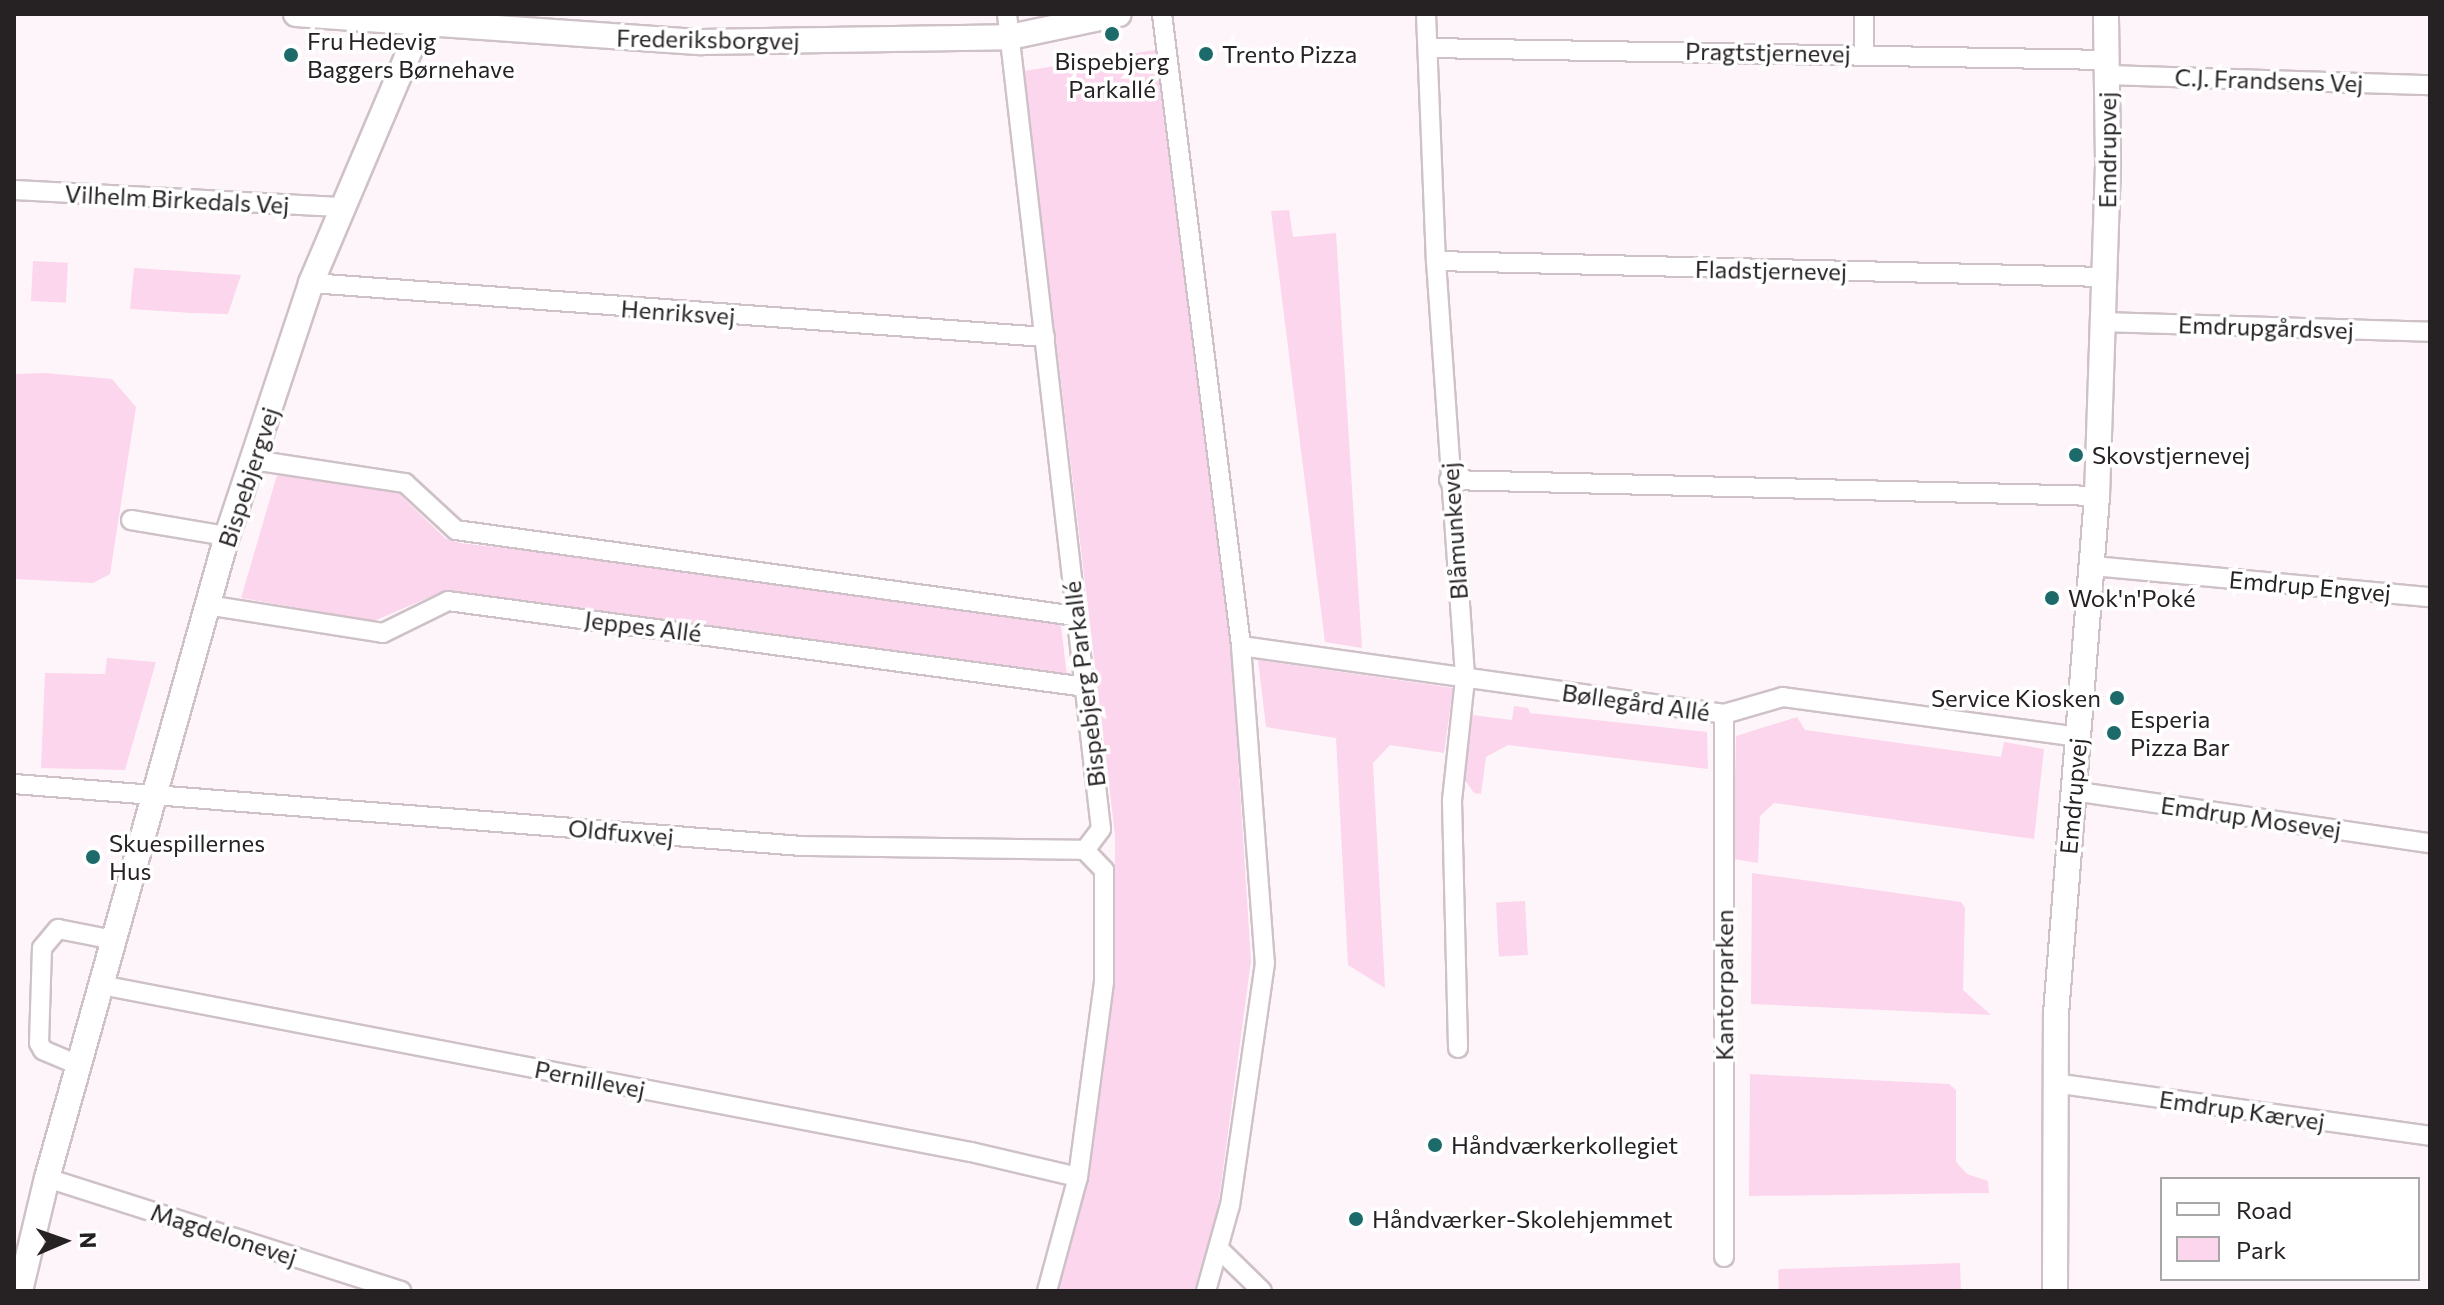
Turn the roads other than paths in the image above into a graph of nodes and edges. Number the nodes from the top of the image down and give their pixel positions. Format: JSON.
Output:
{"nodes":[{"id":1,"x":296,"y":14,"type":"edge"},
{"id":2,"x":1119,"y":14,"type":"edge"},
{"id":3,"x":1162,"y":14,"type":"edge"},
{"id":4,"x":1426,"y":14,"type":"edge"},
{"id":5,"x":1864,"y":14,"type":"edge"},
{"id":6,"x":2106,"y":14,"type":"edge"},
{"id":7,"x":422,"y":20,"type":"edge"},
{"id":8,"x":1008,"y":26,"type":"edge"},
{"id":9,"x":1428,"y":48,"type":"junction"},
{"id":10,"x":1864,"y":53,"type":"junction"},
{"id":11,"x":2108,"y":67,"type":"junction"},
{"id":12,"x":2430,"y":85,"type":"edge"},
{"id":13,"x":14,"y":190,"type":"edge"},
{"id":14,"x":340,"y":207,"type":"junction"},
{"id":15,"x":1436,"y":261,"type":"junction"},
{"id":16,"x":2106,"y":277,"type":"junction"},
{"id":17,"x":311,"y":283,"type":"junction"},
{"id":18,"x":2102,"y":322,"type":"junction"},
{"id":19,"x":2430,"y":332,"type":"edge"},
{"id":20,"x":1045,"y":337,"type":"junction"},
{"id":21,"x":253,"y":460,"type":"junction"},
{"id":22,"x":1449,"y":480,"type":"junction"},
{"id":23,"x":2097,"y":496,"type":"junction"},
{"id":24,"x":131,"y":520,"type":"dead end"},
{"id":25,"x":227,"y":536,"type":"junction"},
{"id":26,"x":2094,"y":566,"type":"junction"},
{"id":27,"x":2430,"y":597,"type":"edge"},
{"id":28,"x":207,"y":605,"type":"junction"},
{"id":29,"x":1076,"y":616,"type":"junction"},
{"id":30,"x":1241,"y":646,"type":"junction"},
{"id":31,"x":1465,"y":679,"type":"junction"},
{"id":32,"x":1086,"y":687,"type":"junction"},
{"id":33,"x":1724,"y":714,"type":"junction"},
{"id":34,"x":2077,"y":737,"type":"junction"},
{"id":35,"x":14,"y":784,"type":"edge"},
{"id":36,"x":2072,"y":791,"type":"junction"},
{"id":37,"x":158,"y":793,"type":"junction"},
{"id":38,"x":2430,"y":843,"type":"edge"},
{"id":39,"x":1085,"y":850,"type":"junction"},
{"id":40,"x":114,"y":940,"type":"junction"},
{"id":41,"x":101,"y":985,"type":"junction"},
{"id":42,"x":1458,"y":1048,"type":"dead end"},
{"id":43,"x":78,"y":1065,"type":"junction"},
{"id":44,"x":2054,"y":1083,"type":"junction"},
{"id":45,"x":2430,"y":1136,"type":"edge"},
{"id":46,"x":1078,"y":1177,"type":"junction"},
{"id":47,"x":47,"y":1178,"type":"junction"},
{"id":48,"x":1219,"y":1249,"type":"junction"},
{"id":49,"x":1724,"y":1257,"type":"dead end"},
{"id":50,"x":20,"y":1291,"type":"edge"},
{"id":51,"x":401,"y":1291,"type":"edge"},
{"id":52,"x":1047,"y":1291,"type":"edge"},
{"id":53,"x":1206,"y":1291,"type":"edge"},
{"id":54,"x":1262,"y":1291,"type":"edge"},
{"id":55,"x":2055,"y":1291,"type":"edge"}],
"edges":[{"from":1,"to":7,"type":"street","name":"Frederiksborgvej"},
{"from":2,"to":8,"type":"street","name":"Frederiksborgvej"},
{"from":3,"to":30,"type":"street"},
{"from":4,"to":9,"type":"street","name":"Blåmunkevej"},
{"from":5,"to":10,"type":"street"},
{"from":6,"to":11,"type":"street","name":"Emdrupvej"},
{"from":7,"to":8,"type":"street","name":"Frederiksborgvej"},
{"from":7,"to":14,"type":"street","name":"Bispebjergvej"},
{"from":8,"to":20,"type":"street","name":"Bispebjerg Parkallé"},
{"from":9,"to":10,"type":"street","name":"Pragtstjernevej"},
{"from":9,"to":15,"type":"street","name":"Blåmunkevej"},
{"from":10,"to":11,"type":"street","name":"Pragtstjernevej"},
{"from":11,"to":12,"type":"street","name":"C.J. Frandsens Vej"},
{"from":11,"to":16,"type":"street","name":"Emdrupvej"},
{"from":13,"to":14,"type":"street","name":"Vilhelm Birkedals Vej"},
{"from":14,"to":17,"type":"street","name":"Bispebjergvej"},
{"from":15,"to":16,"type":"street","name":"Fladstjernevej"},
{"from":15,"to":22,"type":"street","name":"Blåmunkevej"},
{"from":16,"to":18,"type":"street","name":"Emdrupvej"},
{"from":17,"to":20,"type":"street","name":"Henriksvej"},
{"from":17,"to":21,"type":"street","name":"Bispebjergvej"},
{"from":18,"to":19,"type":"street","name":"Emdrupgårdsvej"},
{"from":18,"to":23,"type":"street","name":"Emdrupvej"},
{"from":20,"to":29,"type":"street","name":"Bispebjerg Parkallé"},
{"from":21,"to":25,"type":"street","name":"Bispebjergvej"},
{"from":21,"to":29,"type":"street"},
{"from":22,"to":23,"type":"street"},
{"from":22,"to":31,"type":"street","name":"Blåmunkevej"},
{"from":23,"to":26,"type":"street","name":"Emdrupvej"},
{"from":24,"to":25,"type":"street"},
{"from":25,"to":28,"type":"street","name":"Bispebjergvej"},
{"from":26,"to":27,"type":"street","name":"Emdrup Engvej"},
{"from":26,"to":34,"type":"street","name":"Emdrupvej"},
{"from":28,"to":32,"type":"street","name":"Jeppes Allé"},
{"from":28,"to":37,"type":"street","name":"Bispebjergvej"},
{"from":29,"to":32,"type":"street","name":"Bispebjerg Parkallé"},
{"from":30,"to":31,"type":"street","name":"Bøllegård Allé"},
{"from":30,"to":48,"type":"street"},
{"from":31,"to":33,"type":"street","name":"Bøllegård Allé"},
{"from":31,"to":42,"type":"street","name":"Blåmunkevej"},
{"from":32,"to":39,"type":"street","name":"Bispebjerg Parkallé"},
{"from":33,"to":34,"type":"street","name":"Bøllegård Allé"},
{"from":33,"to":49,"type":"street","name":"Kantorparken"},
{"from":34,"to":36,"type":"street","name":"Emdrupvej"},
{"from":35,"to":37,"type":"street","name":"Oldfuxvej"},
{"from":36,"to":38,"type":"street","name":"Emdrup Mosevej"},
{"from":36,"to":44,"type":"street","name":"Emdrupvej"},
{"from":37,"to":39,"type":"street","name":"Oldfuxvej"},
{"from":37,"to":40,"type":"street","name":"Bispebjergvej"},
{"from":39,"to":46,"type":"street"},
{"from":40,"to":41,"type":"street","name":"Bispebjergvej"},
{"from":40,"to":43,"type":"street"},
{"from":41,"to":43,"type":"street","name":"Bispebjergvej"},
{"from":41,"to":46,"type":"street","name":"Pernillevej"},
{"from":43,"to":47,"type":"street","name":"Bispebjergvej"},
{"from":44,"to":45,"type":"street","name":"Emdrup Kærvej"},
{"from":44,"to":55,"type":"street","name":"Emdrupvej"},
{"from":46,"to":52,"type":"street"},
{"from":47,"to":50,"type":"street","name":"Bispebjergvej"},
{"from":47,"to":51,"type":"street","name":"Magdelonevej"},
{"from":48,"to":53,"type":"street"},
{"from":48,"to":54,"type":"street"}]}
